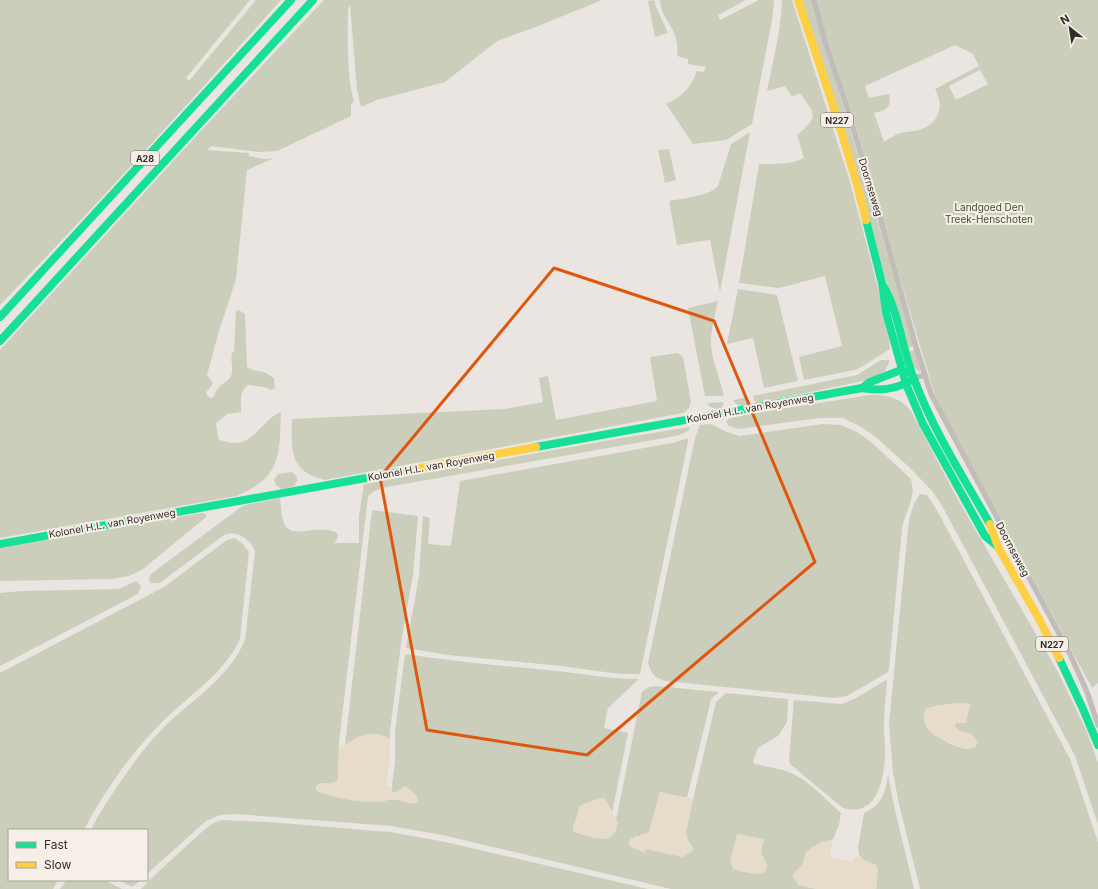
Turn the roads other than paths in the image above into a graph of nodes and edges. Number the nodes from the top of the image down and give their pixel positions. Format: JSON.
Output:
{"nodes":[{"id":1,"x":291,"y":0,"type":"edge"},
{"id":2,"x":313,"y":0,"type":"edge"},
{"id":3,"x":798,"y":0,"type":"edge"},
{"id":4,"x":814,"y":0,"type":"edge"},
{"id":5,"x":882,"y":283,"type":"junction"},
{"id":6,"x":0,"y":317,"type":"edge"},
{"id":7,"x":0,"y":341,"type":"edge"},
{"id":8,"x":902,"y":370,"type":"junction"},
{"id":9,"x":925,"y":375,"type":"junction"},
{"id":10,"x":913,"y":378,"type":"junction"},
{"id":11,"x":906,"y":384,"type":"junction"},
{"id":12,"x":862,"y":388,"type":"junction"},
{"id":13,"x":0,"y":544,"type":"edge"},
{"id":14,"x":998,"y":547,"type":"junction"},
{"id":15,"x":1097,"y":718,"type":"edge"},
{"id":16,"x":1098,"y":725,"type":"edge"},
{"id":17,"x":1098,"y":746,"type":"edge"}],
"edges":[{"from":1,"to":6,"type":"main road","number":"A28"},
{"from":2,"to":7,"type":"main road","number":"A28"},
{"from":3,"to":5,"type":"main road","name":"Doornseweg","number":"N227"},
{"from":4,"to":9,"type":"street","name":"Doornseweg"},
{"from":5,"to":8,"type":"main road","name":"Doornseweg","number":"N227"},
{"from":5,"to":10,"type":"main road","name":"Doornseweg","number":"N227"},
{"from":8,"to":10,"type":"main road"},
{"from":8,"to":11,"type":"main road","name":"Doornseweg","number":"N227"},
{"from":8,"to":12,"type":"main road","name":"Kolonel H.L. van Royenweg"},
{"from":9,"to":10,"type":"street"},
{"from":9,"to":15,"type":"street","name":"Doornseweg"},
{"from":10,"to":11,"type":"main road","name":"Kolonel H.L. van Royenweg"},
{"from":10,"to":14,"type":"main road","name":"Doornseweg","number":"N227"},
{"from":11,"to":12,"type":"main road","name":"Kolonel H.L. van Royenweg"},
{"from":11,"to":14,"type":"main road","name":"Doornseweg","number":"N227"},
{"from":12,"to":13,"type":"main road","name":"Kolonel H.L. van Royenweg"},
{"from":14,"to":17,"type":"main road","name":"Doornseweg","number":"N227"},
{"from":15,"to":16,"type":"street","name":"Doornseweg"}]}
